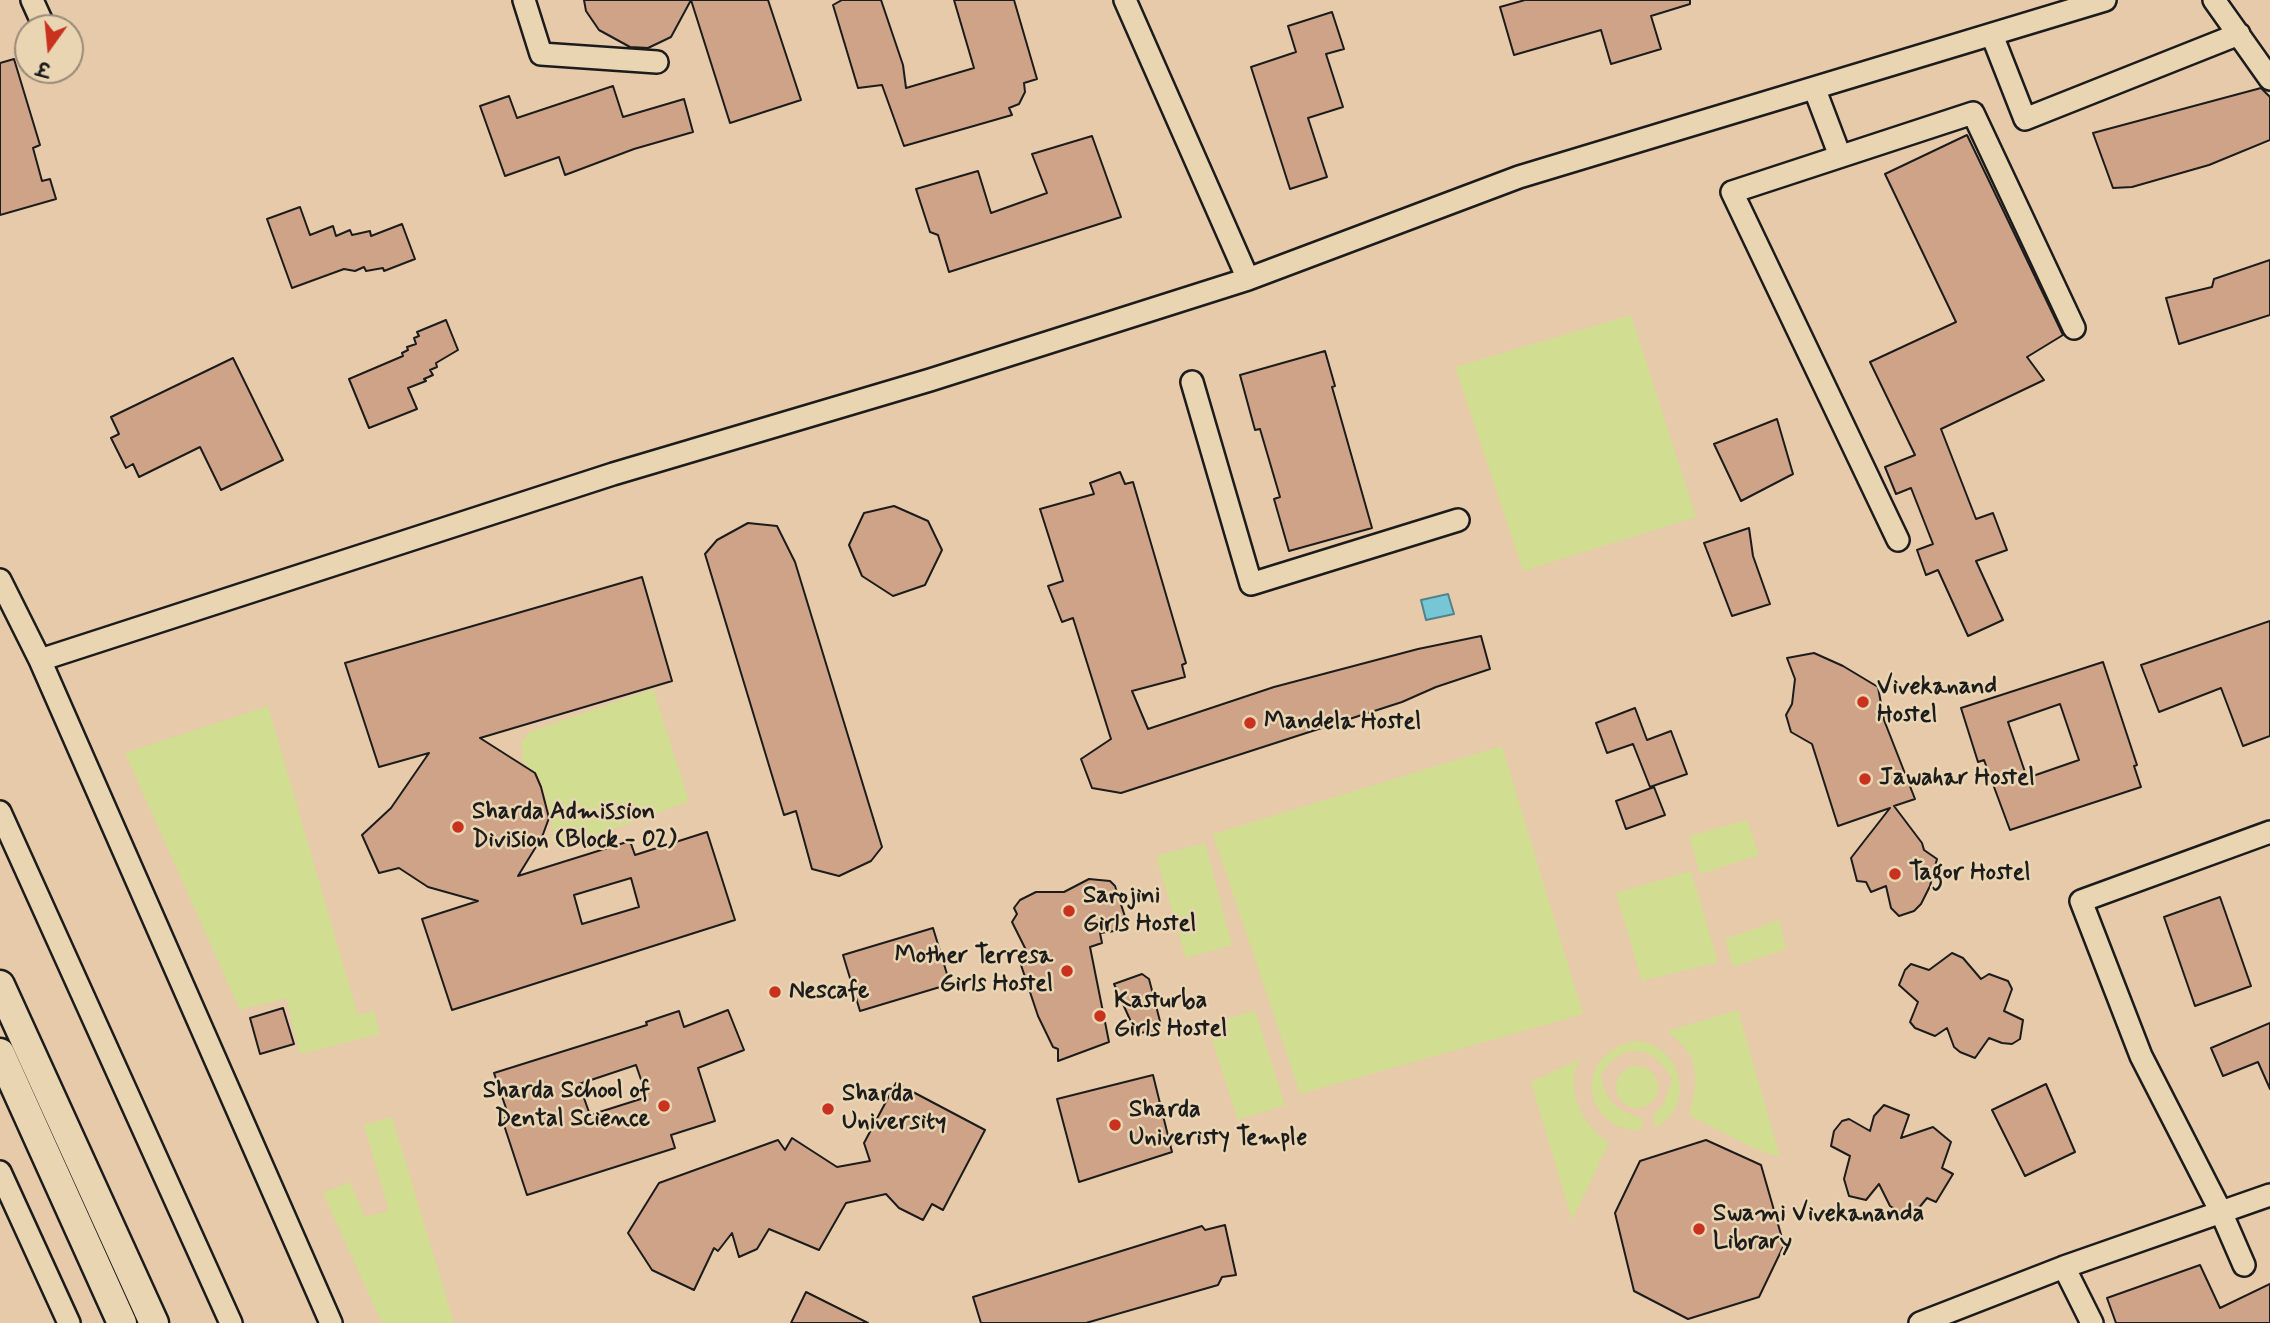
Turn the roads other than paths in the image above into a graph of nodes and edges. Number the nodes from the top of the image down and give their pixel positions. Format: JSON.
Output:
{"nodes":[{"id":1,"x":524,"y":0,"type":"edge"},
{"id":2,"x":1125,"y":0,"type":"edge"},
{"id":3,"x":2105,"y":0,"type":"edge"},
{"id":4,"x":2214,"y":0,"type":"edge"},
{"id":5,"x":2239,"y":34,"type":"junction"},
{"id":6,"x":1992,"y":35,"type":"junction"},
{"id":7,"x":657,"y":62,"type":"dead end"},
{"id":8,"x":2270,"y":79,"type":"edge"},
{"id":9,"x":1815,"y":90,"type":"junction"},
{"id":10,"x":1840,"y":156,"type":"junction"},
{"id":11,"x":1248,"y":279,"type":"junction"},
{"id":12,"x":2074,"y":328,"type":"dead end"},
{"id":13,"x":1192,"y":382,"type":"dead end"},
{"id":14,"x":1458,"y":520,"type":"dead end"},
{"id":15,"x":1898,"y":540,"type":"dead end"},
{"id":16,"x":0,"y":580,"type":"edge"},
{"id":17,"x":40,"y":660,"type":"junction"},
{"id":18,"x":0,"y":812,"type":"edge"},
{"id":19,"x":2270,"y":832,"type":"edge"},
{"id":20,"x":0,"y":985,"type":"edge"},
{"id":21,"x":0,"y":1053,"type":"edge"},
{"id":22,"x":0,"y":1172,"type":"edge"},
{"id":23,"x":2270,"y":1195,"type":"edge"},
{"id":24,"x":2221,"y":1212,"type":"junction"},
{"id":25,"x":2244,"y":1265,"type":"dead end"},
{"id":26,"x":2064,"y":1267,"type":"junction"},
{"id":27,"x":1967,"y":1314,"type":"edge"},
{"id":28,"x":69,"y":1323,"type":"edge"},
{"id":29,"x":122,"y":1323,"type":"edge"},
{"id":30,"x":154,"y":1323,"type":"edge"},
{"id":31,"x":230,"y":1323,"type":"edge"},
{"id":32,"x":331,"y":1323,"type":"edge"},
{"id":33,"x":1920,"y":1323,"type":"edge"},
{"id":34,"x":2092,"y":1323,"type":"edge"}],
"edges":[{"from":1,"to":7,"type":"street"},
{"from":2,"to":11,"type":"street"},
{"from":3,"to":6,"type":"street"},
{"from":4,"to":5,"type":"street"},
{"from":5,"to":6,"type":"street"},
{"from":5,"to":8,"type":"street"},
{"from":6,"to":9,"type":"street"},
{"from":9,"to":10,"type":"street"},
{"from":9,"to":11,"type":"street"},
{"from":10,"to":12,"type":"street"},
{"from":10,"to":15,"type":"street"},
{"from":11,"to":17,"type":"street"},
{"from":13,"to":14,"type":"street"},
{"from":16,"to":17,"type":"street"},
{"from":17,"to":32,"type":"street"},
{"from":18,"to":31,"type":"street"},
{"from":19,"to":24,"type":"street"},
{"from":20,"to":30,"type":"street"},
{"from":21,"to":29,"type":"street"},
{"from":22,"to":28,"type":"street"},
{"from":23,"to":24,"type":"street"},
{"from":24,"to":25,"type":"street"},
{"from":24,"to":26,"type":"street"},
{"from":26,"to":27,"type":"street"},
{"from":26,"to":34,"type":"street"},
{"from":27,"to":33,"type":"street"}]}
